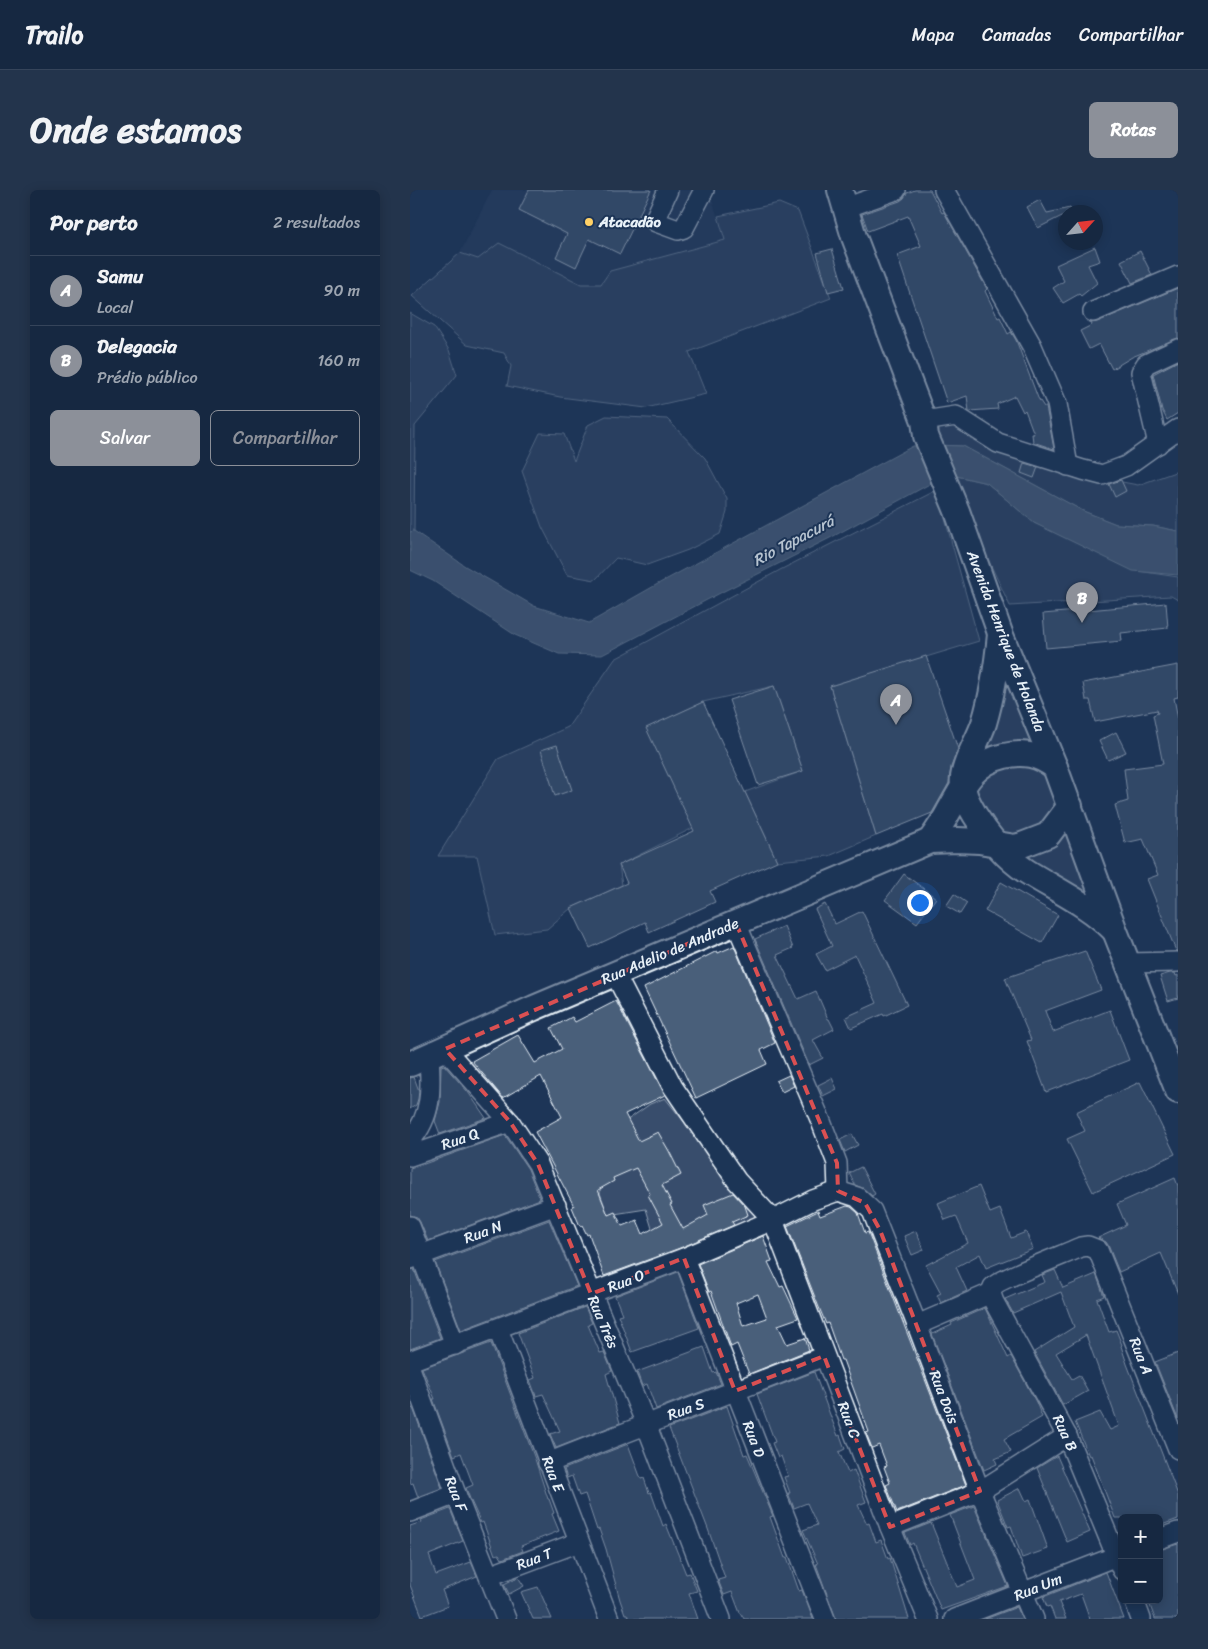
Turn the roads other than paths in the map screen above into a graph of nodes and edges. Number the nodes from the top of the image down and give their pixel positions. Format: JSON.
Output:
{"nodes":[{"id":1,"x":668,"y":190,"type":"edge"},
{"id":2,"x":704,"y":190,"type":"edge"},
{"id":3,"x":830,"y":190,"type":"edge"},
{"id":4,"x":896,"y":190,"type":"edge"},
{"id":5,"x":944,"y":190,"type":"edge"},
{"id":6,"x":842,"y":199,"type":"edge"},
{"id":7,"x":1178,"y":276,"type":"edge"},
{"id":8,"x":1093,"y":312,"type":"dead end"},
{"id":9,"x":1178,"y":348,"type":"edge"},
{"id":10,"x":925,"y":428,"type":"junction"},
{"id":11,"x":1178,"y":429,"type":"edge"},
{"id":12,"x":1158,"y":444,"type":"junction"},
{"id":13,"x":1068,"y":466,"type":"junction"},
{"id":14,"x":1000,"y":633,"type":"junction"},
{"id":15,"x":1055,"y":768,"type":"junction"},
{"id":16,"x":962,"y":785,"type":"junction"},
{"id":17,"x":1070,"y":806,"type":"junction"},
{"id":18,"x":930,"y":841,"type":"junction"},
{"id":19,"x":996,"y":844,"type":"junction"},
{"id":20,"x":736,"y":923,"type":"junction"},
{"id":21,"x":1115,"y":931,"type":"junction"},
{"id":22,"x":1178,"y":962,"type":"edge"},
{"id":23,"x":1128,"y":963,"type":"junction"},
{"id":24,"x":615,"y":974,"type":"junction"},
{"id":25,"x":428,"y":1056,"type":"edge"},
{"id":26,"x":1178,"y":1090,"type":"edge"},
{"id":27,"x":510,"y":1122,"type":"junction"},
{"id":28,"x":410,"y":1141,"type":"edge"},
{"id":29,"x":410,"y":1156,"type":"edge"},
{"id":30,"x":838,"y":1191,"type":"junction"},
{"id":31,"x":556,"y":1205,"type":"junction"},
{"id":32,"x":773,"y":1220,"type":"junction"},
{"id":33,"x":410,"y":1226,"type":"edge"},
{"id":34,"x":416,"y":1257,"type":"edge"},
{"id":35,"x":684,"y":1258,"type":"junction"},
{"id":36,"x":591,"y":1294,"type":"junction"},
{"id":37,"x":992,"y":1298,"type":"junction"},
{"id":38,"x":917,"y":1325,"type":"junction"},
{"id":39,"x":498,"y":1329,"type":"junction"},
{"id":40,"x":455,"y":1345,"type":"junction"},
{"id":41,"x":824,"y":1356,"type":"junction"},
{"id":42,"x":410,"y":1361,"type":"edge"},
{"id":43,"x":410,"y":1368,"type":"edge"},
{"id":44,"x":735,"y":1391,"type":"junction"},
{"id":45,"x":646,"y":1424,"type":"junction"},
{"id":46,"x":1068,"y":1436,"type":"junction"},
{"id":47,"x":1178,"y":1449,"type":"edge"},
{"id":48,"x":548,"y":1463,"type":"junction"},
{"id":49,"x":980,"y":1491,"type":"junction"},
{"id":50,"x":456,"y":1494,"type":"junction"},
{"id":51,"x":410,"y":1512,"type":"edge"},
{"id":52,"x":890,"y":1528,"type":"junction"},
{"id":53,"x":1178,"y":1532,"type":"edge"},
{"id":54,"x":1163,"y":1538,"type":"edge"},
{"id":55,"x":579,"y":1542,"type":"junction"},
{"id":56,"x":1120,"y":1559,"type":"edge"},
{"id":57,"x":1118,"y":1561,"type":"edge"},
{"id":58,"x":490,"y":1576,"type":"junction"},
{"id":59,"x":1024,"y":1593,"type":"junction"},
{"id":60,"x":1135,"y":1604,"type":"edge"},
{"id":61,"x":506,"y":1619,"type":"edge"},
{"id":62,"x":609,"y":1619,"type":"edge"},
{"id":63,"x":721,"y":1619,"type":"edge"},
{"id":64,"x":824,"y":1619,"type":"edge"},
{"id":65,"x":928,"y":1619,"type":"edge"},
{"id":66,"x":954,"y":1619,"type":"edge"},
{"id":67,"x":1034,"y":1619,"type":"edge"},
{"id":68,"x":1141,"y":1619,"type":"edge"}],
"edges":[{"from":1,"to":2,"type":"street"},
{"from":3,"to":10,"type":"main road"},
{"from":4,"to":6,"type":"street"},
{"from":5,"to":13,"type":"street"},
{"from":6,"to":10,"type":"main road","name":"Avenida Henrique de Holanda"},
{"from":7,"to":8,"type":"street"},
{"from":9,"to":12,"type":"street"},
{"from":10,"to":13,"type":"street"},
{"from":10,"to":14,"type":"main road","name":"Avenida Henrique de Holanda"},
{"from":11,"to":12,"type":"street"},
{"from":12,"to":13,"type":"street"},
{"from":14,"to":15,"type":"main road","name":"Avenida Henrique de Holanda"},
{"from":14,"to":16,"type":"main road"},
{"from":15,"to":16,"type":"main road"},
{"from":15,"to":17,"type":"main road","name":"Avenida Henrique de Holanda"},
{"from":16,"to":18,"type":"main road"},
{"from":16,"to":19,"type":"main road"},
{"from":17,"to":19,"type":"main road"},
{"from":17,"to":21,"type":"main road","name":"Avenida Henrique de Holanda"},
{"from":18,"to":19,"type":"main road"},
{"from":18,"to":20,"type":"main road","name":"Rua Adelio de Andrade"},
{"from":19,"to":21,"type":"main road"},
{"from":20,"to":24,"type":"main road","name":"Rua Adelio de Andrade"},
{"from":20,"to":30,"type":"street"},
{"from":21,"to":23,"type":"main road","name":"Avenida Henrique de Holanda"},
{"from":22,"to":23,"type":"street"},
{"from":23,"to":26,"type":"main road","name":"Avenida Henrique de Holanda"},
{"from":24,"to":25,"type":"main road","name":"Rua Adelio de Andrade"},
{"from":24,"to":32,"type":"street"},
{"from":25,"to":27,"type":"street","name":"Rua Três"},
{"from":25,"to":28,"type":"street"},
{"from":27,"to":29,"type":"street","name":"Rua Q"},
{"from":27,"to":31,"type":"street","name":"Rua Três"},
{"from":30,"to":32,"type":"street","name":"Rua O"},
{"from":30,"to":38,"type":"street","name":"Rua Dois"},
{"from":31,"to":34,"type":"street","name":"Rua N"},
{"from":31,"to":36,"type":"street","name":"Rua Três"},
{"from":32,"to":35,"type":"street","name":"Rua O"},
{"from":32,"to":41,"type":"street","name":"Rua C"},
{"from":33,"to":34,"type":"street"},
{"from":34,"to":40,"type":"street"},
{"from":35,"to":36,"type":"street","name":"Rua O"},
{"from":35,"to":44,"type":"street","name":"Rua D"},
{"from":36,"to":39,"type":"street","name":"Rua O"},
{"from":36,"to":45,"type":"street","name":"Rua Três"},
{"from":37,"to":38,"type":"street"},
{"from":37,"to":46,"type":"street","name":"Rua B"},
{"from":37,"to":47,"type":"street","name":"Rua A"},
{"from":38,"to":49,"type":"street","name":"Rua Dois"},
{"from":39,"to":40,"type":"street","name":"Rua O"},
{"from":39,"to":48,"type":"street","name":"Rua E"},
{"from":40,"to":42,"type":"street","name":"Rua O"},
{"from":41,"to":44,"type":"street","name":"Rua S"},
{"from":41,"to":52,"type":"street","name":"Rua C"},
{"from":43,"to":50,"type":"street","name":"Rua F"},
{"from":44,"to":45,"type":"street","name":"Rua S"},
{"from":44,"to":64,"type":"street","name":"Rua D"},
{"from":45,"to":48,"type":"street","name":"Rua S"},
{"from":45,"to":63,"type":"street","name":"Rua Três"},
{"from":46,"to":49,"type":"street"},
{"from":46,"to":56,"type":"street","name":"Rua B"},
{"from":48,"to":55,"type":"street","name":"Rua E"},
{"from":49,"to":52,"type":"street"},
{"from":49,"to":59,"type":"street","name":"Rua Dois"},
{"from":50,"to":51,"type":"street"},
{"from":50,"to":58,"type":"street","name":"Rua F"},
{"from":52,"to":65,"type":"street","name":"Rua C"},
{"from":53,"to":54,"type":"street"},
{"from":55,"to":58,"type":"street","name":"Rua T"},
{"from":55,"to":62,"type":"street","name":"Rua E"},
{"from":57,"to":59,"type":"street","name":"Rua Um"},
{"from":58,"to":61,"type":"street","name":"Rua F"},
{"from":59,"to":66,"type":"street","name":"Rua Um"},
{"from":59,"to":67,"type":"street","name":"Rua Dois"},
{"from":60,"to":68,"type":"street"}]}
